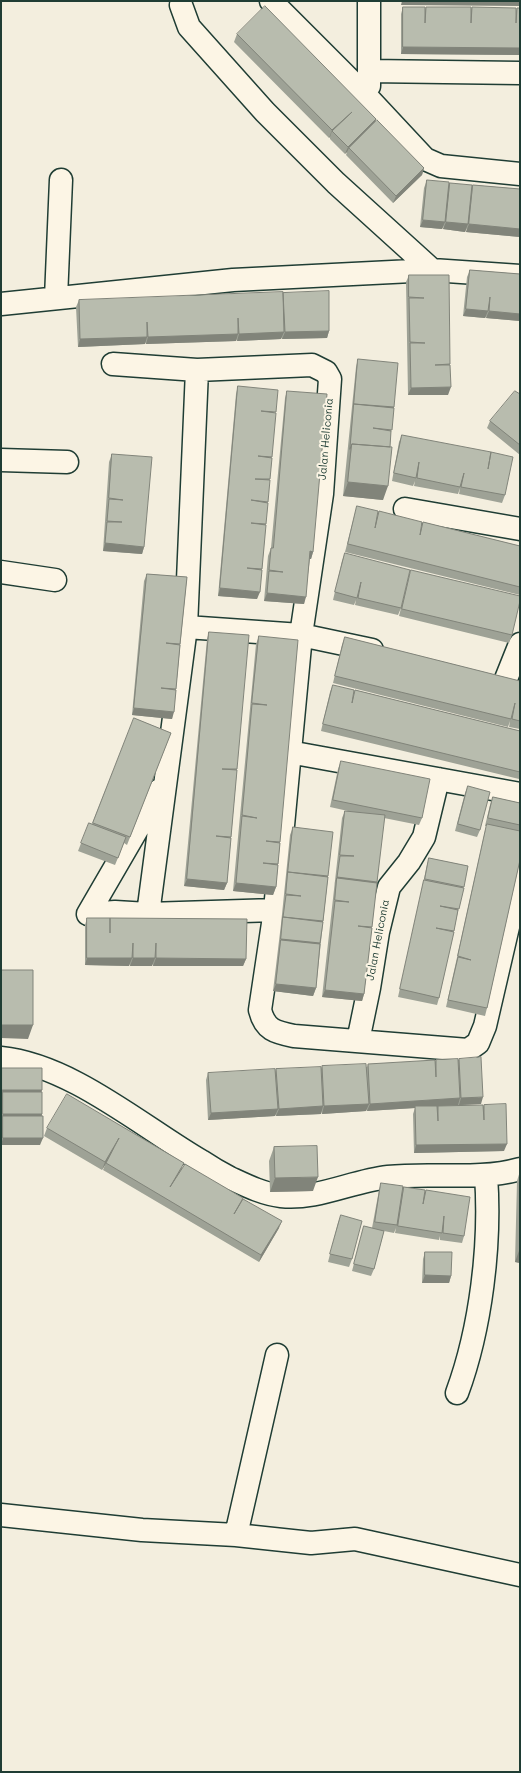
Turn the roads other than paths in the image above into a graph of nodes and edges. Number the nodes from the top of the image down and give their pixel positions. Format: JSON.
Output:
{"nodes":[{"id":1,"x":271,"y":1,"type":"edge"},
{"id":2,"x":369,"y":1,"type":"edge"},
{"id":3,"x":181,"y":5,"type":"dead end"},
{"id":4,"x":370,"y":71,"type":"junction"},
{"id":5,"x":520,"y":73,"type":"edge"},
{"id":6,"x":370,"y":99,"type":"junction"},
{"id":7,"x":520,"y":174,"type":"edge"},
{"id":8,"x":61,"y":180,"type":"dead end"},
{"id":9,"x":432,"y":270,"type":"junction"},
{"id":10,"x":520,"y":276,"type":"edge"},
{"id":11,"x":56,"y":298,"type":"junction"},
{"id":12,"x":1,"y":304,"type":"edge"},
{"id":13,"x":113,"y":364,"type":"dead end"},
{"id":14,"x":197,"y":370,"type":"junction"},
{"id":15,"x":1,"y":460,"type":"edge"},
{"id":16,"x":67,"y":462,"type":"dead end"},
{"id":17,"x":405,"y":509,"type":"dead end"},
{"id":18,"x":520,"y":529,"type":"edge"},
{"id":19,"x":1,"y":572,"type":"edge"},
{"id":20,"x":55,"y":580,"type":"dead end"},
{"id":21,"x":186,"y":627,"type":"junction"},
{"id":22,"x":301,"y":635,"type":"junction"},
{"id":23,"x":520,"y":644,"type":"edge"},
{"id":24,"x":392,"y":654,"type":"edge"},
{"id":25,"x":515,"y":672,"type":"edge"},
{"id":26,"x":483,"y":674,"type":"edge"},
{"id":27,"x":289,"y":752,"type":"junction"},
{"id":28,"x":438,"y":779,"type":"junction"},
{"id":29,"x":165,"y":782,"type":"junction"},
{"id":30,"x":520,"y":794,"type":"edge"},
{"id":31,"x":520,"y":875,"type":"edge"},
{"id":32,"x":275,"y":910,"type":"junction"},
{"id":33,"x":148,"y":914,"type":"junction"},
{"id":34,"x":358,"y":1041,"type":"junction"},
{"id":35,"x":1,"y":1058,"type":"edge"},
{"id":36,"x":520,"y":1169,"type":"edge"},
{"id":37,"x":486,"y":1175,"type":"junction"},
{"id":38,"x":277,"y":1355,"type":"dead end"},
{"id":39,"x":457,"y":1393,"type":"dead end"},
{"id":40,"x":1,"y":1515,"type":"edge"},
{"id":41,"x":236,"y":1535,"type":"junction"},
{"id":42,"x":520,"y":1575,"type":"edge"}],
"edges":[{"from":1,"to":6,"type":"street"},
{"from":2,"to":4,"type":"street"},
{"from":3,"to":9,"type":"street"},
{"from":4,"to":5,"type":"street"},
{"from":4,"to":6,"type":"street"},
{"from":6,"to":7,"type":"street"},
{"from":8,"to":11,"type":"street"},
{"from":9,"to":10,"type":"street"},
{"from":9,"to":11,"type":"street"},
{"from":11,"to":12,"type":"street"},
{"from":13,"to":14,"type":"street","name":"Jalan Heliconia"},
{"from":14,"to":21,"type":"street"},
{"from":14,"to":22,"type":"street","name":"Jalan Heliconia"},
{"from":15,"to":16,"type":"street"},
{"from":17,"to":18,"type":"street"},
{"from":19,"to":20,"type":"street"},
{"from":21,"to":22,"type":"street"},
{"from":21,"to":29,"type":"street"},
{"from":22,"to":24,"type":"street"},
{"from":22,"to":27,"type":"street","name":"Jalan Heliconia"},
{"from":23,"to":25,"type":"street"},
{"from":25,"to":26,"type":"street"},
{"from":27,"to":28,"type":"street"},
{"from":27,"to":32,"type":"street","name":"Jalan Heliconia"},
{"from":28,"to":30,"type":"street"},
{"from":28,"to":34,"type":"street","name":"Jalan Heliconia"},
{"from":29,"to":33,"type":"street"},
{"from":29,"to":33,"type":"street"},
{"from":31,"to":34,"type":"street","name":"Jalan Heliconia"},
{"from":32,"to":33,"type":"street"},
{"from":32,"to":34,"type":"street","name":"Jalan Heliconia"},
{"from":35,"to":37,"type":"street"},
{"from":36,"to":37,"type":"street"},
{"from":37,"to":39,"type":"street"},
{"from":38,"to":41,"type":"street"},
{"from":40,"to":41,"type":"street"},
{"from":41,"to":42,"type":"street"}]}
